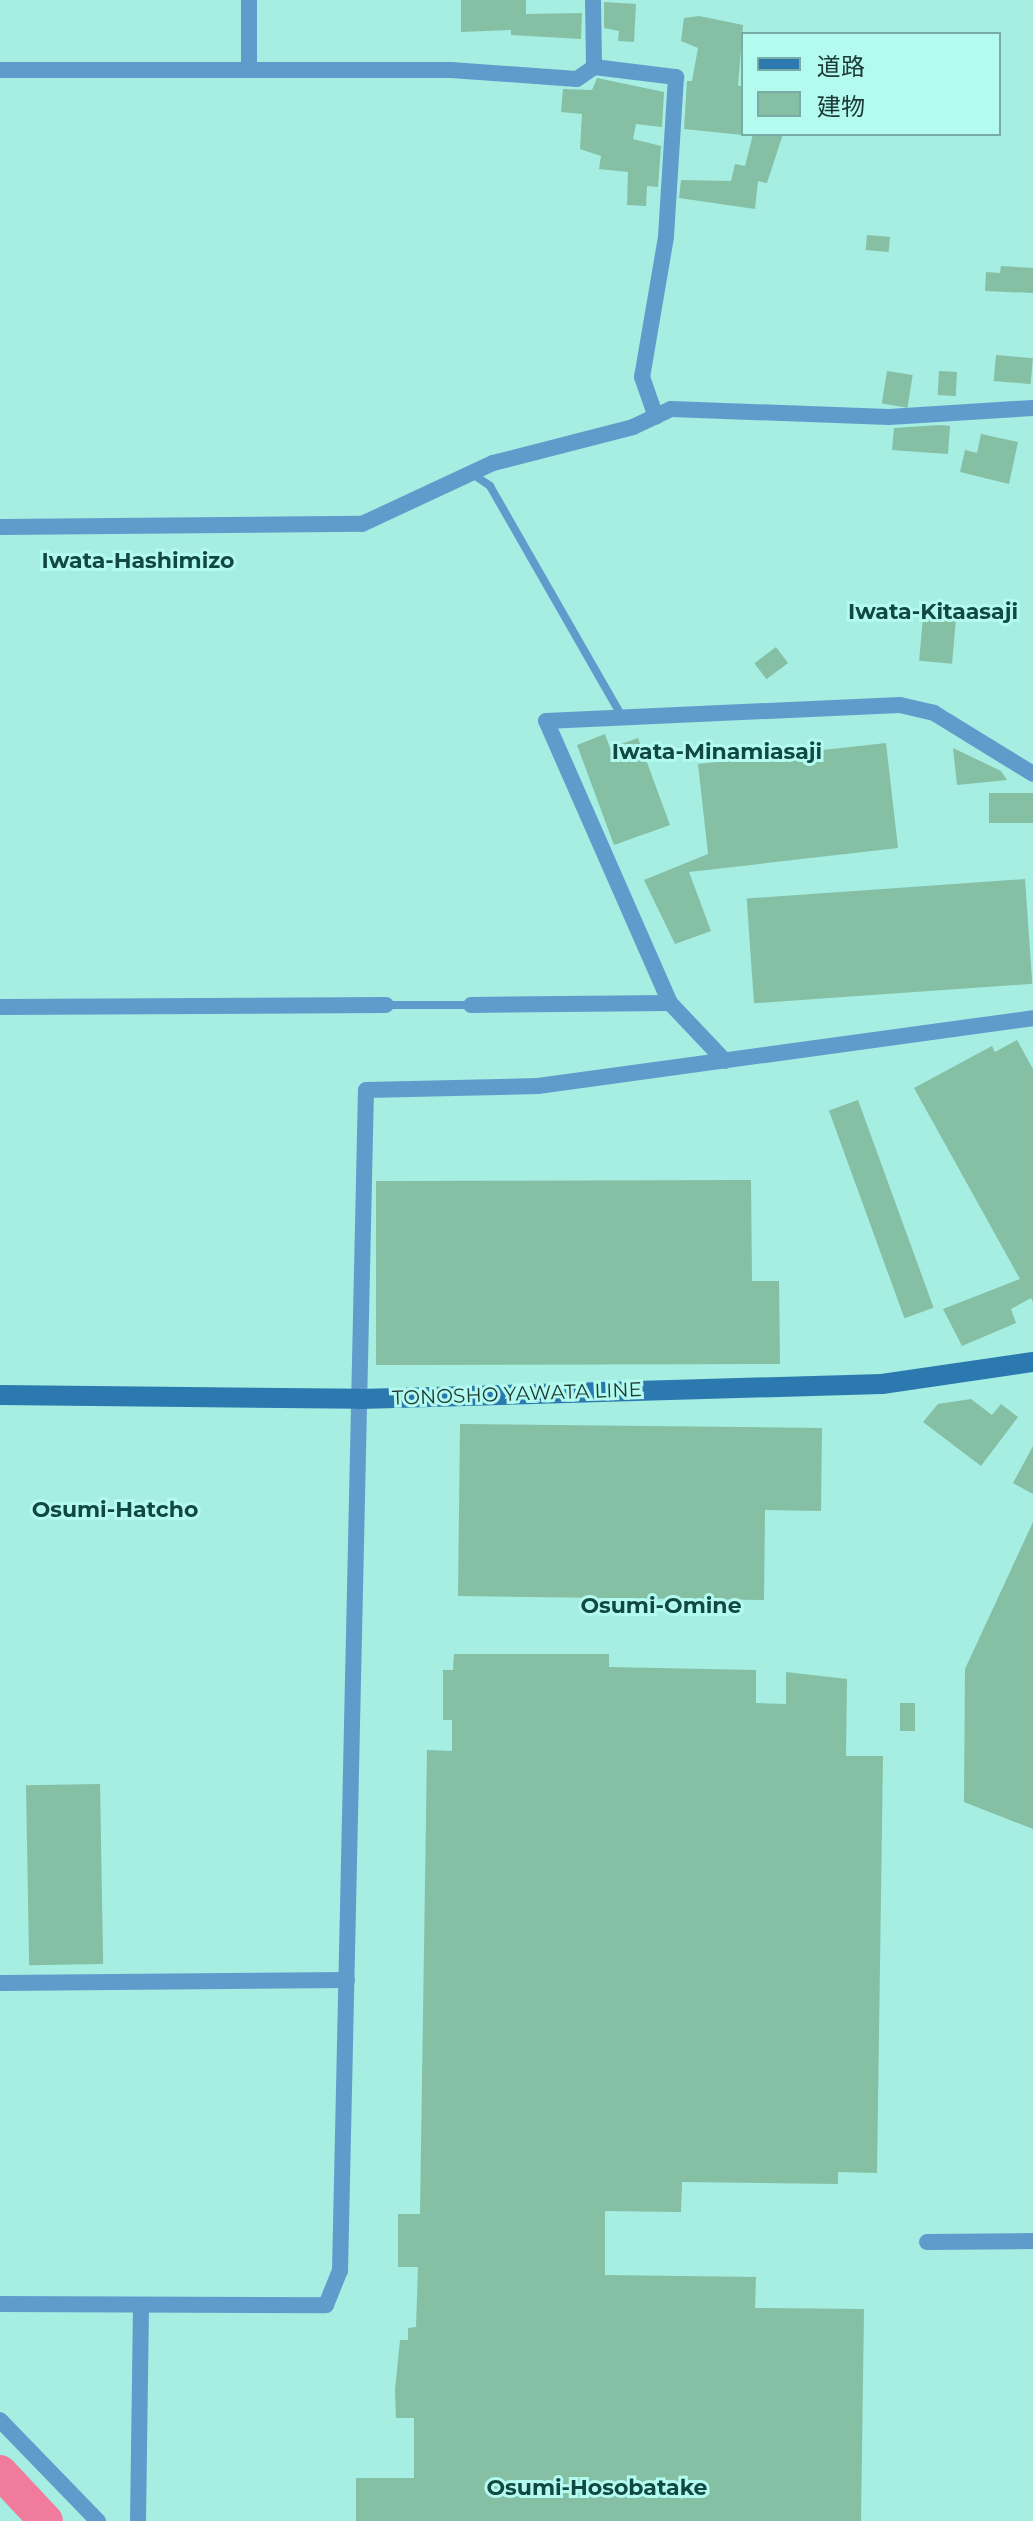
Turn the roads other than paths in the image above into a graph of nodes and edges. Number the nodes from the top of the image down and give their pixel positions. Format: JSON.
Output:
{"nodes":[{"id":1,"x":249,"y":0,"type":"edge"},
{"id":2,"x":593,"y":0,"type":"edge"},
{"id":3,"x":594,"y":67,"type":"junction"},
{"id":4,"x":249,"y":68,"type":"junction"},
{"id":5,"x":0,"y":70,"type":"edge"},
{"id":6,"x":1033,"y":408,"type":"edge"},
{"id":7,"x":656,"y":417,"type":"junction"},
{"id":8,"x":470,"y":472,"type":"junction"},
{"id":9,"x":0,"y":527,"type":"edge"},
{"id":10,"x":623,"y":719,"type":"junction"},
{"id":11,"x":1033,"y":774,"type":"edge"},
{"id":12,"x":670,"y":1003,"type":"junction"},
{"id":13,"x":386,"y":1005,"type":"joint"},
{"id":14,"x":471,"y":1005,"type":"joint"},
{"id":15,"x":0,"y":1007,"type":"edge"},
{"id":16,"x":1033,"y":1018,"type":"edge"},
{"id":17,"x":725,"y":1061,"type":"junction"},
{"id":18,"x":1033,"y":1362,"type":"edge"},
{"id":19,"x":0,"y":1395,"type":"edge"},
{"id":20,"x":360,"y":1399,"type":"junction"},
{"id":21,"x":347,"y":1980,"type":"junction"},
{"id":22,"x":0,"y":1983,"type":"edge"},
{"id":23,"x":1033,"y":2241,"type":"edge"},
{"id":24,"x":927,"y":2242,"type":"dead end"},
{"id":25,"x":0,"y":2304,"type":"edge"},
{"id":26,"x":141,"y":2305,"type":"junction"},
{"id":27,"x":0,"y":2420,"type":"edge"},
{"id":28,"x":98,"y":2521,"type":"edge"},
{"id":29,"x":138,"y":2521,"type":"edge"}],
"edges":[{"from":1,"to":4,"type":"street"},
{"from":2,"to":3,"type":"street"},
{"from":3,"to":4,"type":"street"},
{"from":3,"to":7,"type":"street"},
{"from":4,"to":5,"type":"street"},
{"from":6,"to":7,"type":"street"},
{"from":7,"to":8,"type":"street"},
{"from":8,"to":9,"type":"street"},
{"from":8,"to":10,"type":"lane"},
{"from":10,"to":11,"type":"street"},
{"from":10,"to":12,"type":"street"},
{"from":12,"to":14,"type":"street"},
{"from":12,"to":17,"type":"street"},
{"from":13,"to":14,"type":"lane"},
{"from":13,"to":15,"type":"street"},
{"from":16,"to":17,"type":"street"},
{"from":17,"to":20,"type":"street"},
{"from":18,"to":20,"type":"main road","name":"TONOSHO YAWATA LINE"},
{"from":19,"to":20,"type":"main road","name":"TONOSHO YAWATA LINE"},
{"from":20,"to":21,"type":"street"},
{"from":21,"to":22,"type":"street"},
{"from":21,"to":26,"type":"street"},
{"from":23,"to":24,"type":"street"},
{"from":25,"to":26,"type":"street"},
{"from":26,"to":29,"type":"street"},
{"from":27,"to":28,"type":"street"}]}
